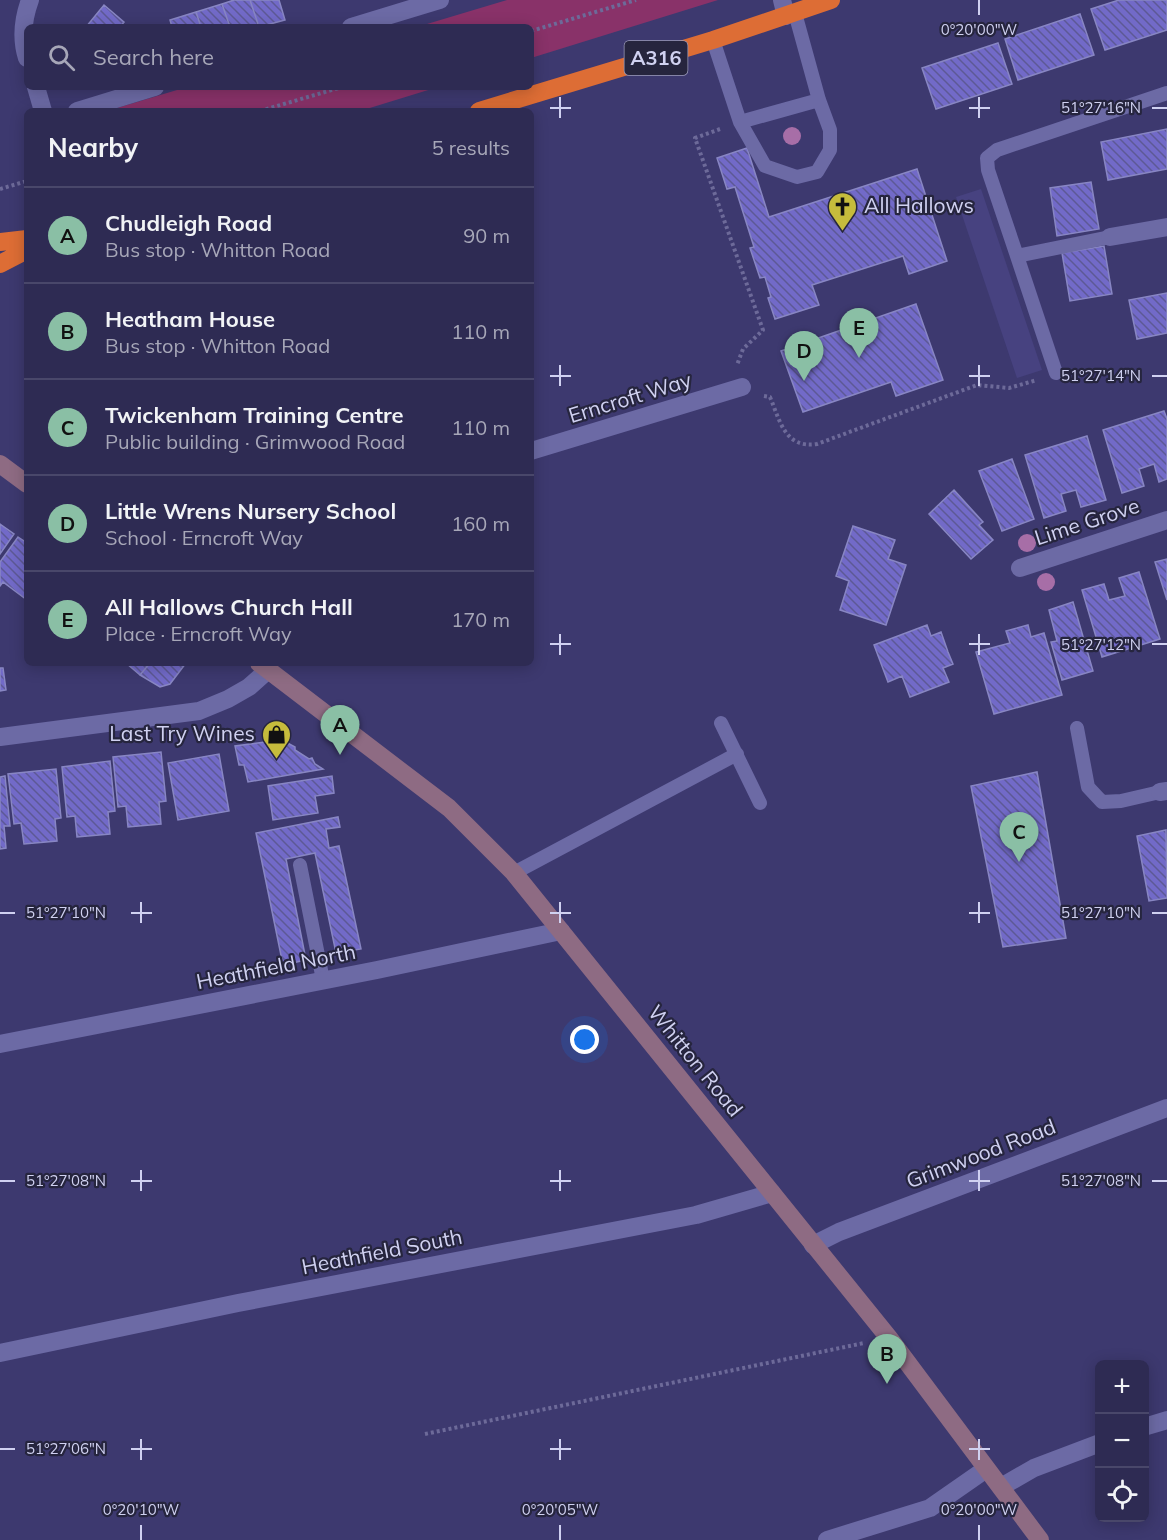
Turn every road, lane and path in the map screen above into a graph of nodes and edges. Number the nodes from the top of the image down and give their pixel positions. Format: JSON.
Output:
{"nodes":[{"id":1,"x":30,"y":0,"type":"edge"},
{"id":2,"x":440,"y":0,"type":"edge"},
{"id":3,"x":636,"y":0,"type":"edge"},
{"id":4,"x":831,"y":0,"type":"edge"},
{"id":5,"x":788,"y":10,"type":"edge"},
{"id":6,"x":361,"y":24,"type":"edge"},
{"id":7,"x":534,"y":30,"type":"edge"},
{"id":8,"x":24,"y":34,"type":"edge"},
{"id":9,"x":713,"y":40,"type":"junction"},
{"id":10,"x":37,"y":90,"type":"edge"},
{"id":11,"x":145,"y":90,"type":"edge"},
{"id":12,"x":332,"y":90,"type":"edge"},
{"id":13,"x":1167,"y":93,"type":"edge"},
{"id":14,"x":819,"y":100,"type":"junction"},
{"id":15,"x":42,"y":108,"type":"edge"},
{"id":16,"x":87,"y":108,"type":"edge"},
{"id":17,"x":270,"y":108,"type":"edge"},
{"id":18,"x":489,"y":108,"type":"edge"},
{"id":19,"x":740,"y":122,"type":"junction"},
{"id":20,"x":24,"y":182,"type":"edge"},
{"id":21,"x":0,"y":189,"type":"edge"},
{"id":22,"x":1167,"y":227,"type":"edge"},
{"id":23,"x":1110,"y":237,"type":"joint"},
{"id":24,"x":24,"y":239,"type":"edge"},
{"id":25,"x":0,"y":242,"type":"edge"},
{"id":26,"x":24,"y":252,"type":"edge"},
{"id":27,"x":1017,"y":256,"type":"junction"},
{"id":28,"x":0,"y":264,"type":"edge"},
{"id":29,"x":1056,"y":373,"type":"dead end"},
{"id":30,"x":1019,"y":386,"type":"dead end"},
{"id":31,"x":742,"y":387,"type":"junction"},
{"id":32,"x":534,"y":450,"type":"edge"},
{"id":33,"x":0,"y":464,"type":"edge"},
{"id":34,"x":24,"y":482,"type":"edge"},
{"id":35,"x":1167,"y":520,"type":"edge"},
{"id":36,"x":1020,"y":568,"type":"dead end"},
{"id":37,"x":263,"y":666,"type":"edge"},
{"id":38,"x":721,"y":723,"type":"dead end"},
{"id":39,"x":1077,"y":728,"type":"dead end"},
{"id":40,"x":0,"y":737,"type":"edge"},
{"id":41,"x":737,"y":754,"type":"junction"},
{"id":42,"x":1164,"y":792,"type":"edge"},
{"id":43,"x":760,"y":803,"type":"dead end"},
{"id":44,"x":300,"y":865,"type":"dead end"},
{"id":45,"x":514,"y":873,"type":"junction"},
{"id":46,"x":561,"y":931,"type":"junction"},
{"id":47,"x":323,"y":980,"type":"junction"},
{"id":48,"x":0,"y":1044,"type":"edge"},
{"id":49,"x":1167,"y":1108,"type":"edge"},
{"id":50,"x":772,"y":1193,"type":"junction"},
{"id":51,"x":813,"y":1245,"type":"junction"},
{"id":52,"x":889,"y":1338,"type":"junction"},
{"id":53,"x":0,"y":1353,"type":"edge"},
{"id":54,"x":1167,"y":1420,"type":"edge"},
{"id":55,"x":1149,"y":1425,"type":"edge"},
{"id":56,"x":425,"y":1434,"type":"dead end"},
{"id":57,"x":1095,"y":1445,"type":"edge"},
{"id":58,"x":986,"y":1469,"type":"junction"},
{"id":59,"x":1001,"y":1487,"type":"junction"},
{"id":60,"x":827,"y":1540,"type":"edge"},
{"id":61,"x":1040,"y":1540,"type":"edge"}],
"edges":[{"from":1,"to":8,"type":"street"},
{"from":2,"to":6,"type":"street"},
{"from":3,"to":7,"type":"path"},
{"from":4,"to":5,"type":"highway","number":"A316"},
{"from":5,"to":9,"type":"highway","number":"A316"},
{"from":5,"to":14,"type":"lane"},
{"from":9,"to":18,"type":"highway","number":"A316"},
{"from":9,"to":19,"type":"lane"},
{"from":10,"to":15,"type":"street"},
{"from":11,"to":16,"type":"street"},
{"from":12,"to":17,"type":"path"},
{"from":13,"to":27,"type":"lane"},
{"from":14,"to":19,"type":"lane"},
{"from":14,"to":19,"type":"lane"},
{"from":19,"to":31,"type":"path"},
{"from":20,"to":21,"type":"path"},
{"from":22,"to":23,"type":"street"},
{"from":23,"to":27,"type":"lane"},
{"from":24,"to":25,"type":"highway"},
{"from":26,"to":28,"type":"highway"},
{"from":27,"to":29,"type":"lane"},
{"from":30,"to":31,"type":"path"},
{"from":31,"to":32,"type":"street","name":"Erncroft Way"},
{"from":33,"to":34,"type":"main road"},
{"from":35,"to":36,"type":"street","name":"Lime Grove"},
{"from":37,"to":40,"type":"street"},
{"from":37,"to":45,"type":"main road","name":"Whitton Road"},
{"from":38,"to":41,"type":"lane"},
{"from":39,"to":42,"type":"lane"},
{"from":41,"to":43,"type":"lane"},
{"from":41,"to":45,"type":"lane"},
{"from":44,"to":47,"type":"lane"},
{"from":45,"to":46,"type":"main road","name":"Whitton Road"},
{"from":46,"to":47,"type":"street","name":"Heathfield North"},
{"from":46,"to":50,"type":"main road","name":"Whitton Road"},
{"from":47,"to":48,"type":"street","name":"Heathfield North"},
{"from":49,"to":51,"type":"street","name":"Grimwood Road"},
{"from":50,"to":51,"type":"main road","name":"Whitton Road"},
{"from":50,"to":53,"type":"street","name":"Heathfield South"},
{"from":51,"to":52,"type":"main road","name":"Whitton Road"},
{"from":52,"to":56,"type":"path"},
{"from":52,"to":58,"type":"main road","name":"Whitton Road"},
{"from":54,"to":55,"type":"street"},
{"from":57,"to":59,"type":"street"},
{"from":58,"to":59,"type":"main road","name":"Whitton Road"},
{"from":58,"to":60,"type":"street"},
{"from":59,"to":61,"type":"main road","name":"Whitton Road"}]}
